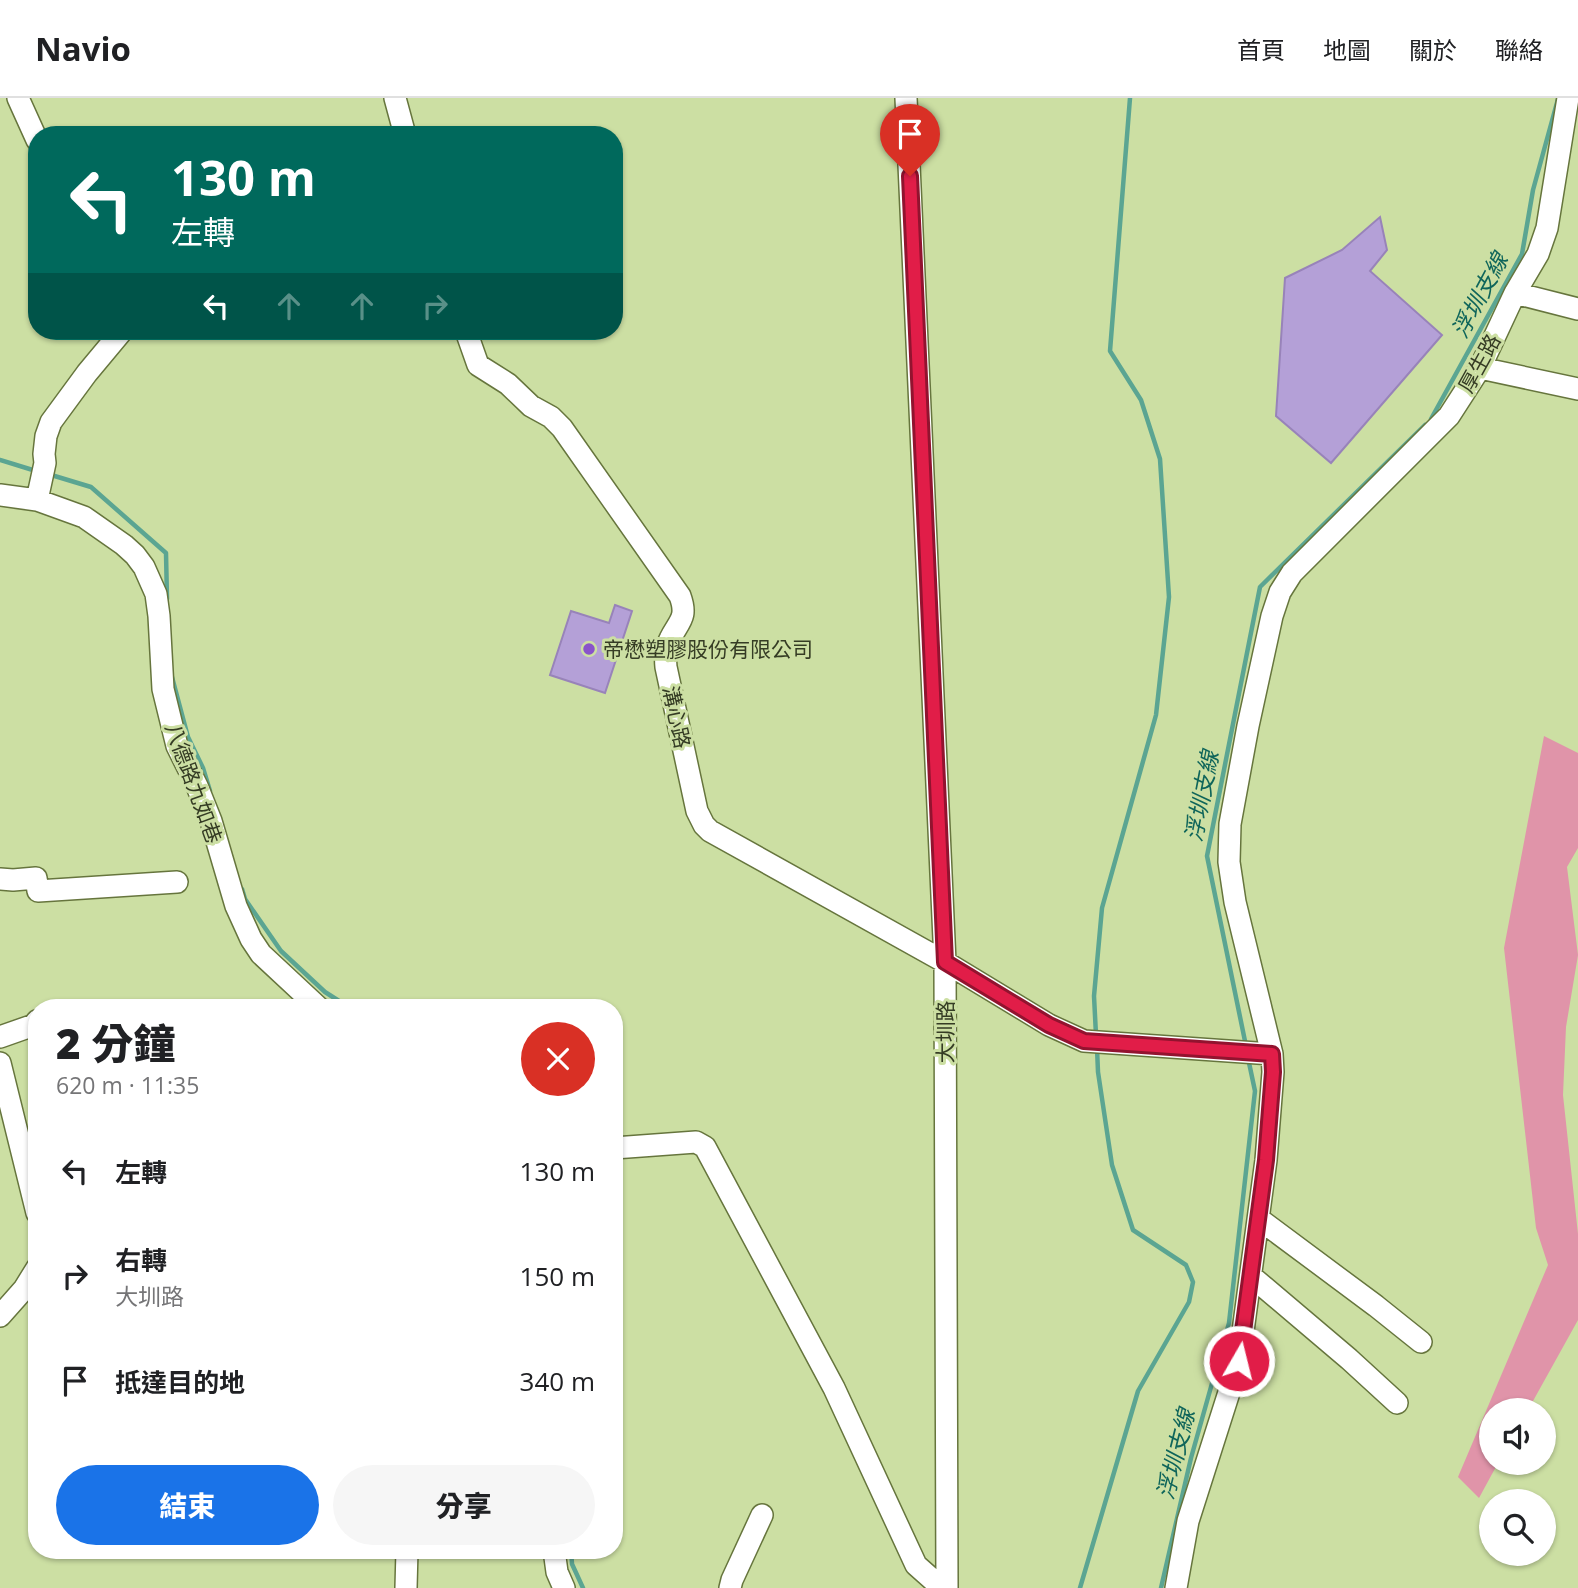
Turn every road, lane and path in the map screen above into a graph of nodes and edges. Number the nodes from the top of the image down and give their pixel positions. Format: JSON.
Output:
{"nodes":[{"id":1,"x":18,"y":98,"type":"edge"},
{"id":2,"x":395,"y":98,"type":"edge"},
{"id":3,"x":906,"y":98,"type":"edge"},
{"id":4,"x":1568,"y":98,"type":"edge"},
{"id":5,"x":31,"y":126,"type":"edge"},
{"id":6,"x":403,"y":126,"type":"edge"},
{"id":7,"x":1515,"y":293,"type":"junction"},
{"id":8,"x":1578,"y":309,"type":"edge"},
{"id":9,"x":114,"y":340,"type":"edge"},
{"id":10,"x":469,"y":340,"type":"edge"},
{"id":11,"x":1480,"y":368,"type":"junction"},
{"id":12,"x":1578,"y":389,"type":"edge"},
{"id":13,"x":38,"y":492,"type":"junction"},
{"id":14,"x":0,"y":495,"type":"edge"},
{"id":15,"x":0,"y":879,"type":"edge"},
{"id":16,"x":177,"y":882,"type":"dead end"},
{"id":17,"x":945,"y":962,"type":"junction"},
{"id":18,"x":309,"y":999,"type":"edge"},
{"id":19,"x":28,"y":1027,"type":"edge"},
{"id":20,"x":0,"y":1037,"type":"edge"},
{"id":21,"x":1255,"y":1053,"type":"junction"},
{"id":22,"x":0,"y":1063,"type":"edge"},
{"id":23,"x":623,"y":1147,"type":"edge"},
{"id":24,"x":28,"y":1177,"type":"edge"},
{"id":25,"x":1259,"y":1219,"type":"junction"},
{"id":26,"x":1251,"y":1276,"type":"junction"},
{"id":27,"x":28,"y":1283,"type":"edge"},
{"id":28,"x":0,"y":1316,"type":"edge"},
{"id":29,"x":1420,"y":1342,"type":"dead end"},
{"id":30,"x":1397,"y":1403,"type":"dead end"},
{"id":31,"x":762,"y":1515,"type":"dead end"},
{"id":32,"x":407,"y":1559,"type":"edge"},
{"id":33,"x":555,"y":1559,"type":"edge"},
{"id":34,"x":405,"y":1588,"type":"edge"},
{"id":35,"x":564,"y":1588,"type":"edge"},
{"id":36,"x":730,"y":1588,"type":"edge"},
{"id":37,"x":944,"y":1588,"type":"edge"},
{"id":38,"x":1176,"y":1588,"type":"edge"}],
"edges":[{"from":1,"to":5,"type":"street"},
{"from":2,"to":6,"type":"street"},
{"from":3,"to":17,"type":"street","name":"大圳路"},
{"from":4,"to":7,"type":"street","name":"厚生路"},
{"from":7,"to":8,"type":"street"},
{"from":7,"to":11,"type":"street","name":"厚生路"},
{"from":9,"to":13,"type":"street"},
{"from":10,"to":17,"type":"street","name":"溝心路"},
{"from":11,"to":12,"type":"street"},
{"from":11,"to":21,"type":"street","name":"厚生路"},
{"from":13,"to":14,"type":"street","name":"八德路九如巷"},
{"from":13,"to":18,"type":"street","name":"八德路九如巷"},
{"from":15,"to":16,"type":"street"},
{"from":17,"to":21,"type":"street","name":"溝心路"},
{"from":17,"to":37,"type":"street","name":"大圳路"},
{"from":19,"to":20,"type":"street"},
{"from":21,"to":25,"type":"street","name":"厚生路"},
{"from":22,"to":24,"type":"street"},
{"from":23,"to":37,"type":"street"},
{"from":25,"to":26,"type":"street","name":"厚生路"},
{"from":25,"to":29,"type":"street"},
{"from":26,"to":30,"type":"street"},
{"from":26,"to":38,"type":"street","name":"厚生路"},
{"from":27,"to":28,"type":"street"},
{"from":31,"to":36,"type":"street"},
{"from":32,"to":34,"type":"street"},
{"from":33,"to":35,"type":"street"}]}
